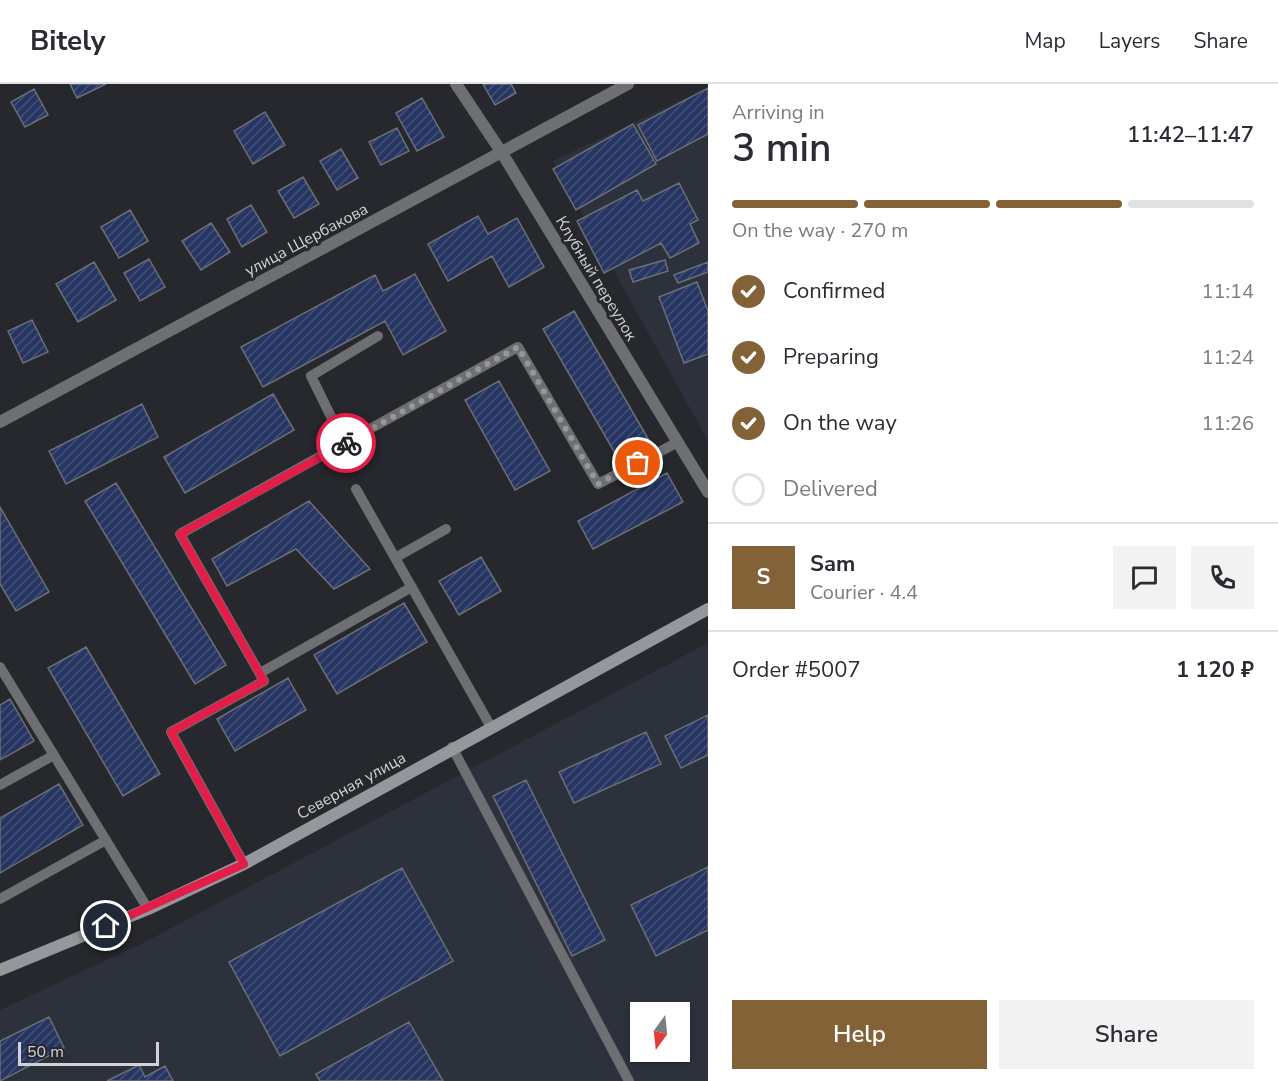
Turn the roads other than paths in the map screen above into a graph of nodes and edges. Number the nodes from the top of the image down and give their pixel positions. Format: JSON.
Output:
{"nodes":[{"id":1,"x":456,"y":84,"type":"edge"},
{"id":2,"x":628,"y":84,"type":"edge"},
{"id":3,"x":502,"y":153,"type":"junction"},
{"id":4,"x":378,"y":336,"type":"dead end"},
{"id":5,"x":0,"y":422,"type":"edge"},
{"id":6,"x":678,"y":442,"type":"junction"},
{"id":7,"x":344,"y":443,"type":"junction"},
{"id":8,"x":356,"y":489,"type":"dead end"},
{"id":9,"x":708,"y":492,"type":"edge"},
{"id":10,"x":446,"y":529,"type":"dead end"},
{"id":11,"x":395,"y":558,"type":"junction"},
{"id":12,"x":412,"y":587,"type":"junction"},
{"id":13,"x":708,"y":609,"type":"edge"},
{"id":14,"x":0,"y":667,"type":"edge"},
{"id":15,"x":260,"y":673,"type":"junction"},
{"id":16,"x":491,"y":727,"type":"junction"},
{"id":17,"x":452,"y":747,"type":"junction"},
{"id":18,"x":54,"y":755,"type":"junction"},
{"id":19,"x":0,"y":785,"type":"edge"},
{"id":20,"x":106,"y":840,"type":"junction"},
{"id":21,"x":244,"y":864,"type":"junction"},
{"id":22,"x":0,"y":899,"type":"edge"},
{"id":23,"x":148,"y":909,"type":"junction"},
{"id":24,"x":0,"y":970,"type":"edge"},
{"id":25,"x":629,"y":1081,"type":"edge"}],
"edges":[{"from":1,"to":3,"type":"street","name":"Клубный переулок"},
{"from":2,"to":3,"type":"street","name":"улица Щербакова"},
{"from":3,"to":5,"type":"street","name":"улица Щербакова"},
{"from":3,"to":6,"type":"street","name":"Клубный переулок"},
{"from":4,"to":7,"type":"lane"},
{"from":6,"to":7,"type":"lane"},
{"from":6,"to":9,"type":"street","name":"Клубный переулок"},
{"from":7,"to":15,"type":"lane"},
{"from":8,"to":11,"type":"lane"},
{"from":10,"to":11,"type":"lane"},
{"from":11,"to":12,"type":"lane"},
{"from":12,"to":15,"type":"lane"},
{"from":12,"to":16,"type":"lane"},
{"from":13,"to":16,"type":"street","name":"Северная улица"},
{"from":14,"to":18,"type":"lane"},
{"from":15,"to":21,"type":"lane"},
{"from":16,"to":17,"type":"street","name":"Северная улица"},
{"from":17,"to":21,"type":"street","name":"Северная улица"},
{"from":17,"to":25,"type":"lane"},
{"from":18,"to":19,"type":"lane"},
{"from":18,"to":20,"type":"lane"},
{"from":20,"to":22,"type":"lane"},
{"from":20,"to":23,"type":"lane"},
{"from":21,"to":23,"type":"street","name":"Северная улица"},
{"from":23,"to":24,"type":"street","name":"Северная улица"}]}
